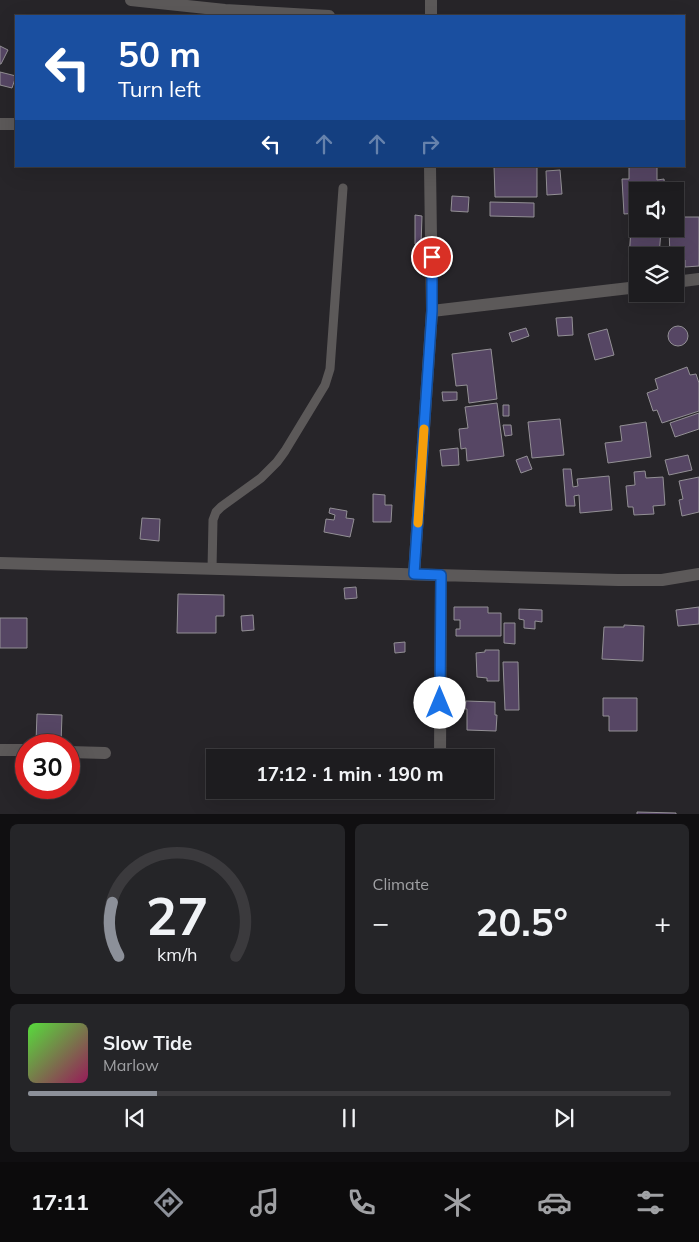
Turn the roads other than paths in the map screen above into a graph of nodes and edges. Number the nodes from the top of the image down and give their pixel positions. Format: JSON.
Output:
{"nodes":[{"id":1,"x":131,"y":0,"type":"edge"},
{"id":2,"x":431,"y":0,"type":"edge"},
{"id":3,"x":225,"y":5,"type":"edge"},
{"id":4,"x":320,"y":15,"type":"edge"},
{"id":5,"x":431,"y":15,"type":"edge"},
{"id":6,"x":0,"y":124,"type":"edge"},
{"id":7,"x":15,"y":124,"type":"edge"},
{"id":8,"x":430,"y":167,"type":"edge"},
{"id":9,"x":343,"y":188,"type":"dead end"},
{"id":10,"x":699,"y":279,"type":"edge"},
{"id":11,"x":684,"y":281,"type":"edge"},
{"id":12,"x":629,"y":287,"type":"edge"},
{"id":13,"x":432,"y":311,"type":"junction"},
{"id":14,"x":0,"y":563,"type":"edge"},
{"id":15,"x":212,"y":568,"type":"junction"},
{"id":16,"x":414,"y":574,"type":"junction"},
{"id":17,"x":699,"y":574,"type":"edge"},
{"id":18,"x":441,"y":575,"type":"junction"},
{"id":19,"x":440,"y":749,"type":"edge"},
{"id":20,"x":0,"y":750,"type":"edge"},
{"id":21,"x":15,"y":750,"type":"edge"},
{"id":22,"x":80,"y":752,"type":"edge"},
{"id":23,"x":105,"y":753,"type":"dead end"}],
"edges":[{"from":1,"to":3,"type":"street"},
{"from":2,"to":5,"type":"street"},
{"from":3,"to":4,"type":"street"},
{"from":6,"to":7,"type":"street"},
{"from":8,"to":13,"type":"street"},
{"from":9,"to":15,"type":"lane"},
{"from":10,"to":11,"type":"street"},
{"from":12,"to":13,"type":"street"},
{"from":13,"to":16,"type":"street"},
{"from":14,"to":15,"type":"street"},
{"from":15,"to":16,"type":"street"},
{"from":16,"to":18,"type":"street"},
{"from":17,"to":18,"type":"street"},
{"from":18,"to":19,"type":"street"},
{"from":20,"to":21,"type":"street"},
{"from":22,"to":23,"type":"street"}]}
